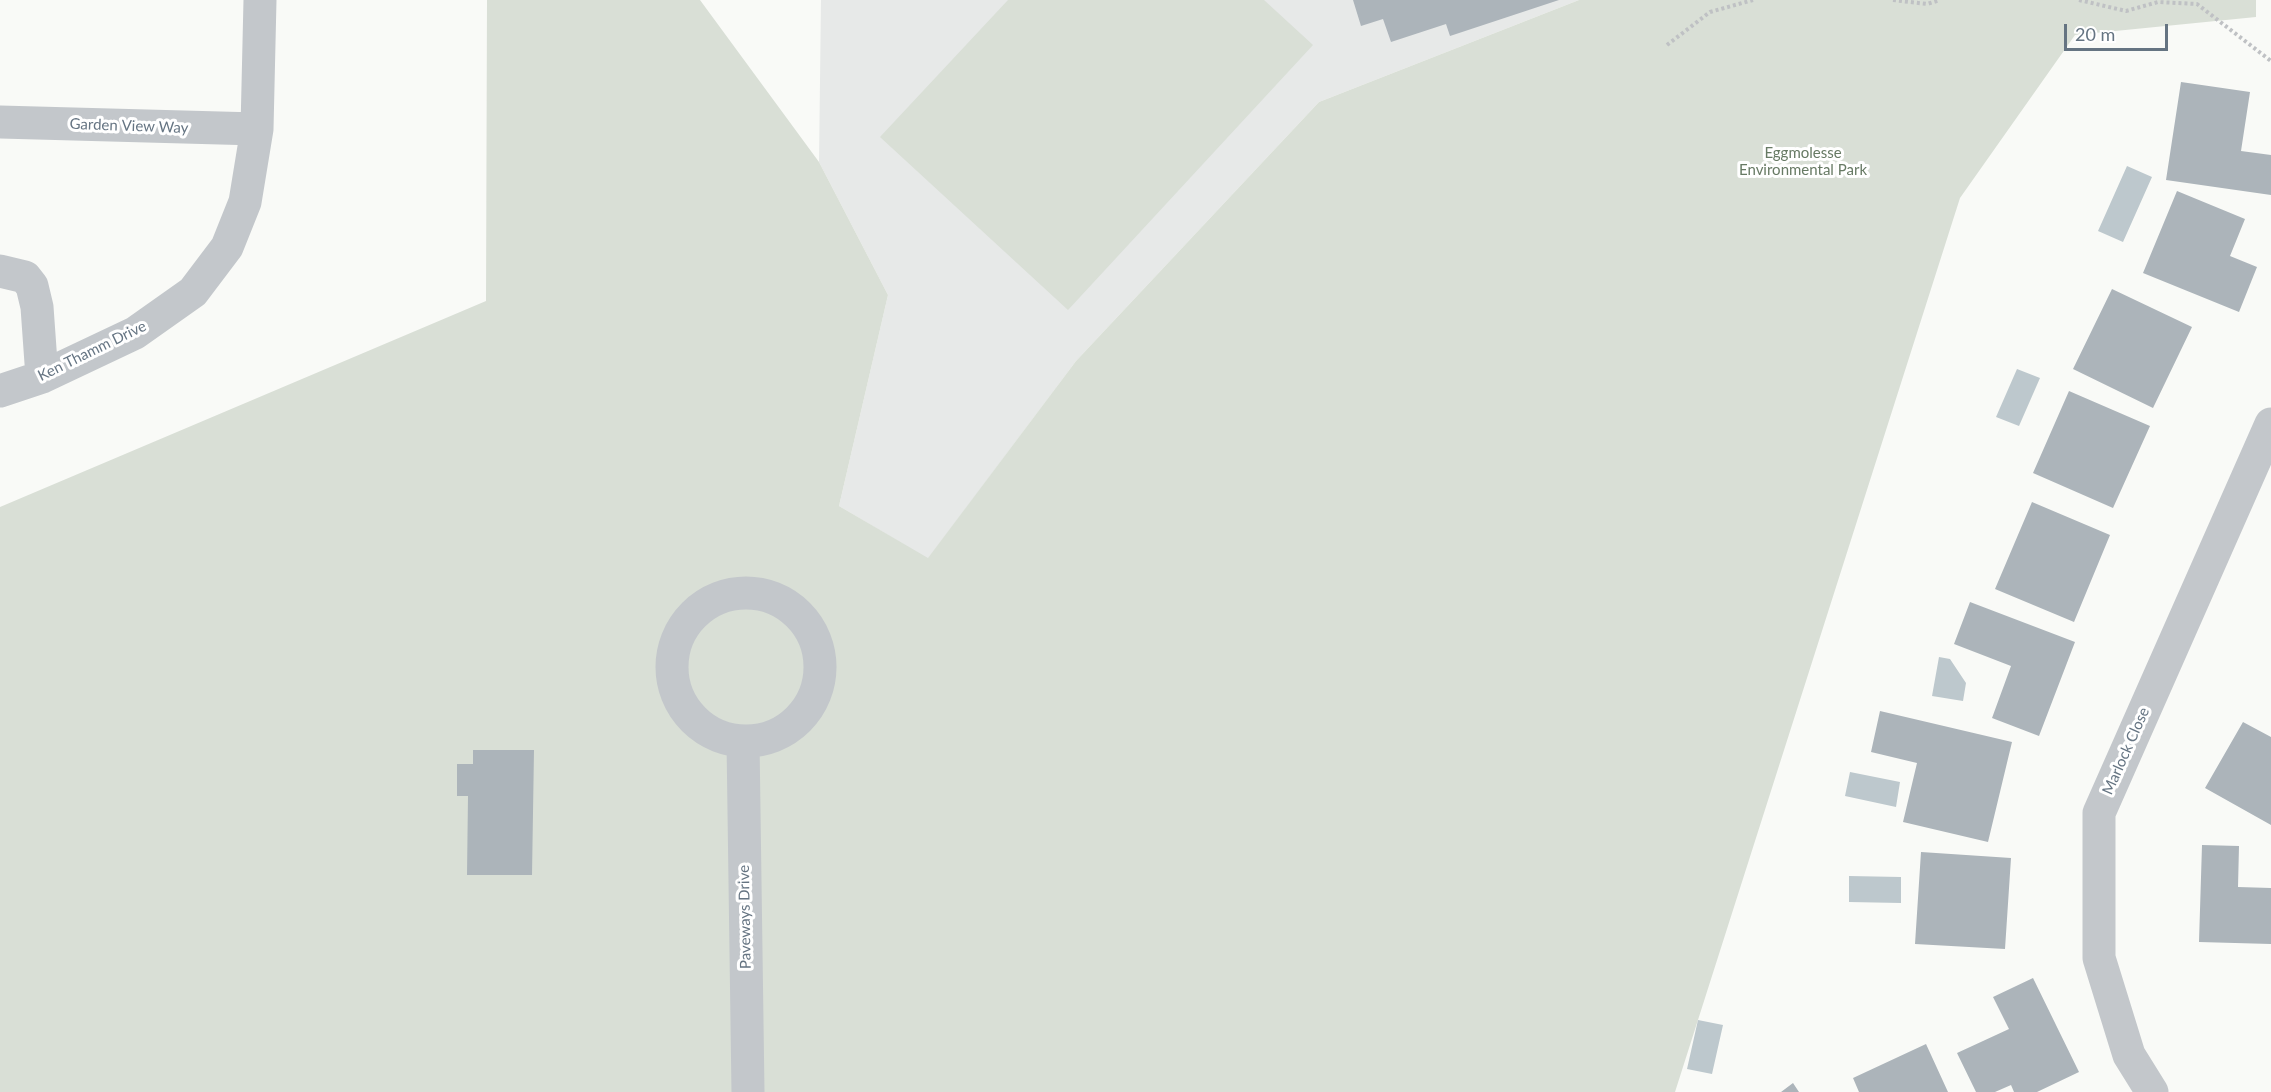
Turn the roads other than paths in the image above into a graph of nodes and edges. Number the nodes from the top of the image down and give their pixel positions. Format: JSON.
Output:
{"nodes":[{"id":1,"x":260,"y":0,"type":"edge"},
{"id":2,"x":0,"y":122,"type":"edge"},
{"id":3,"x":257,"y":129,"type":"junction"},
{"id":4,"x":0,"y":272,"type":"edge"},
{"id":5,"x":42,"y":377,"type":"junction"},
{"id":6,"x":0,"y":392,"type":"edge"},
{"id":7,"x":2271,"y":424,"type":"edge"},
{"id":8,"x":743,"y":741,"type":"junction"},
{"id":9,"x":748,"y":1092,"type":"edge"},
{"id":10,"x":2152,"y":1092,"type":"edge"}],
"edges":[{"from":1,"to":3,"type":"street","name":"Ken Thamm Drive"},
{"from":2,"to":3,"type":"street","name":"Garden View Way"},
{"from":3,"to":5,"type":"street","name":"Ken Thamm Drive"},
{"from":4,"to":5,"type":"street"},
{"from":5,"to":6,"type":"street","name":"Ken Thamm Drive"},
{"from":7,"to":10,"type":"street","name":"Marlock Close"},
{"from":8,"to":8,"type":"street"},
{"from":8,"to":9,"type":"street","name":"Paveways Drive"}]}
